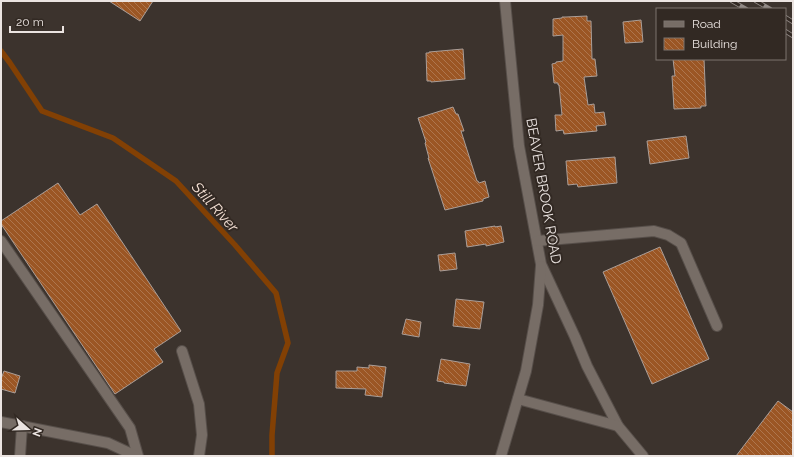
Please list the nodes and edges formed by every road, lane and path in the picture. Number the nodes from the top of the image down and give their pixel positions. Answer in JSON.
{"nodes":[{"id":1,"x":505,"y":1,"type":"edge"},
{"id":2,"x":537,"y":241,"type":"junction"},
{"id":3,"x":1,"y":242,"type":"edge"},
{"id":4,"x":541,"y":264,"type":"junction"},
{"id":5,"x":717,"y":326,"type":"dead end"},
{"id":6,"x":182,"y":351,"type":"dead end"},
{"id":7,"x":518,"y":399,"type":"junction"},
{"id":8,"x":1,"y":422,"type":"edge"},
{"id":9,"x":22,"y":426,"type":"junction"},
{"id":10,"x":618,"y":426,"type":"junction"},
{"id":11,"x":20,"y":456,"type":"edge"},
{"id":12,"x":137,"y":456,"type":"edge"},
{"id":13,"x":199,"y":456,"type":"edge"},
{"id":14,"x":501,"y":456,"type":"edge"},
{"id":15,"x":643,"y":456,"type":"edge"}],
"edges":[{"from":1,"to":2,"type":"street","name":"BEAVER BROOK ROAD"},
{"from":2,"to":4,"type":"street","name":"BEAVER BROOK ROAD"},
{"from":2,"to":5,"type":"street"},
{"from":3,"to":12,"type":"street"},
{"from":4,"to":7,"type":"street"},
{"from":4,"to":10,"type":"street","name":"BEAVER BROOK ROAD"},
{"from":6,"to":13,"type":"street"},
{"from":7,"to":10,"type":"street"},
{"from":7,"to":14,"type":"street"},
{"from":8,"to":9,"type":"street"},
{"from":9,"to":11,"type":"street"},
{"from":9,"to":12,"type":"street"},
{"from":10,"to":15,"type":"street","name":"BEAVER BROOK ROAD"}]}
